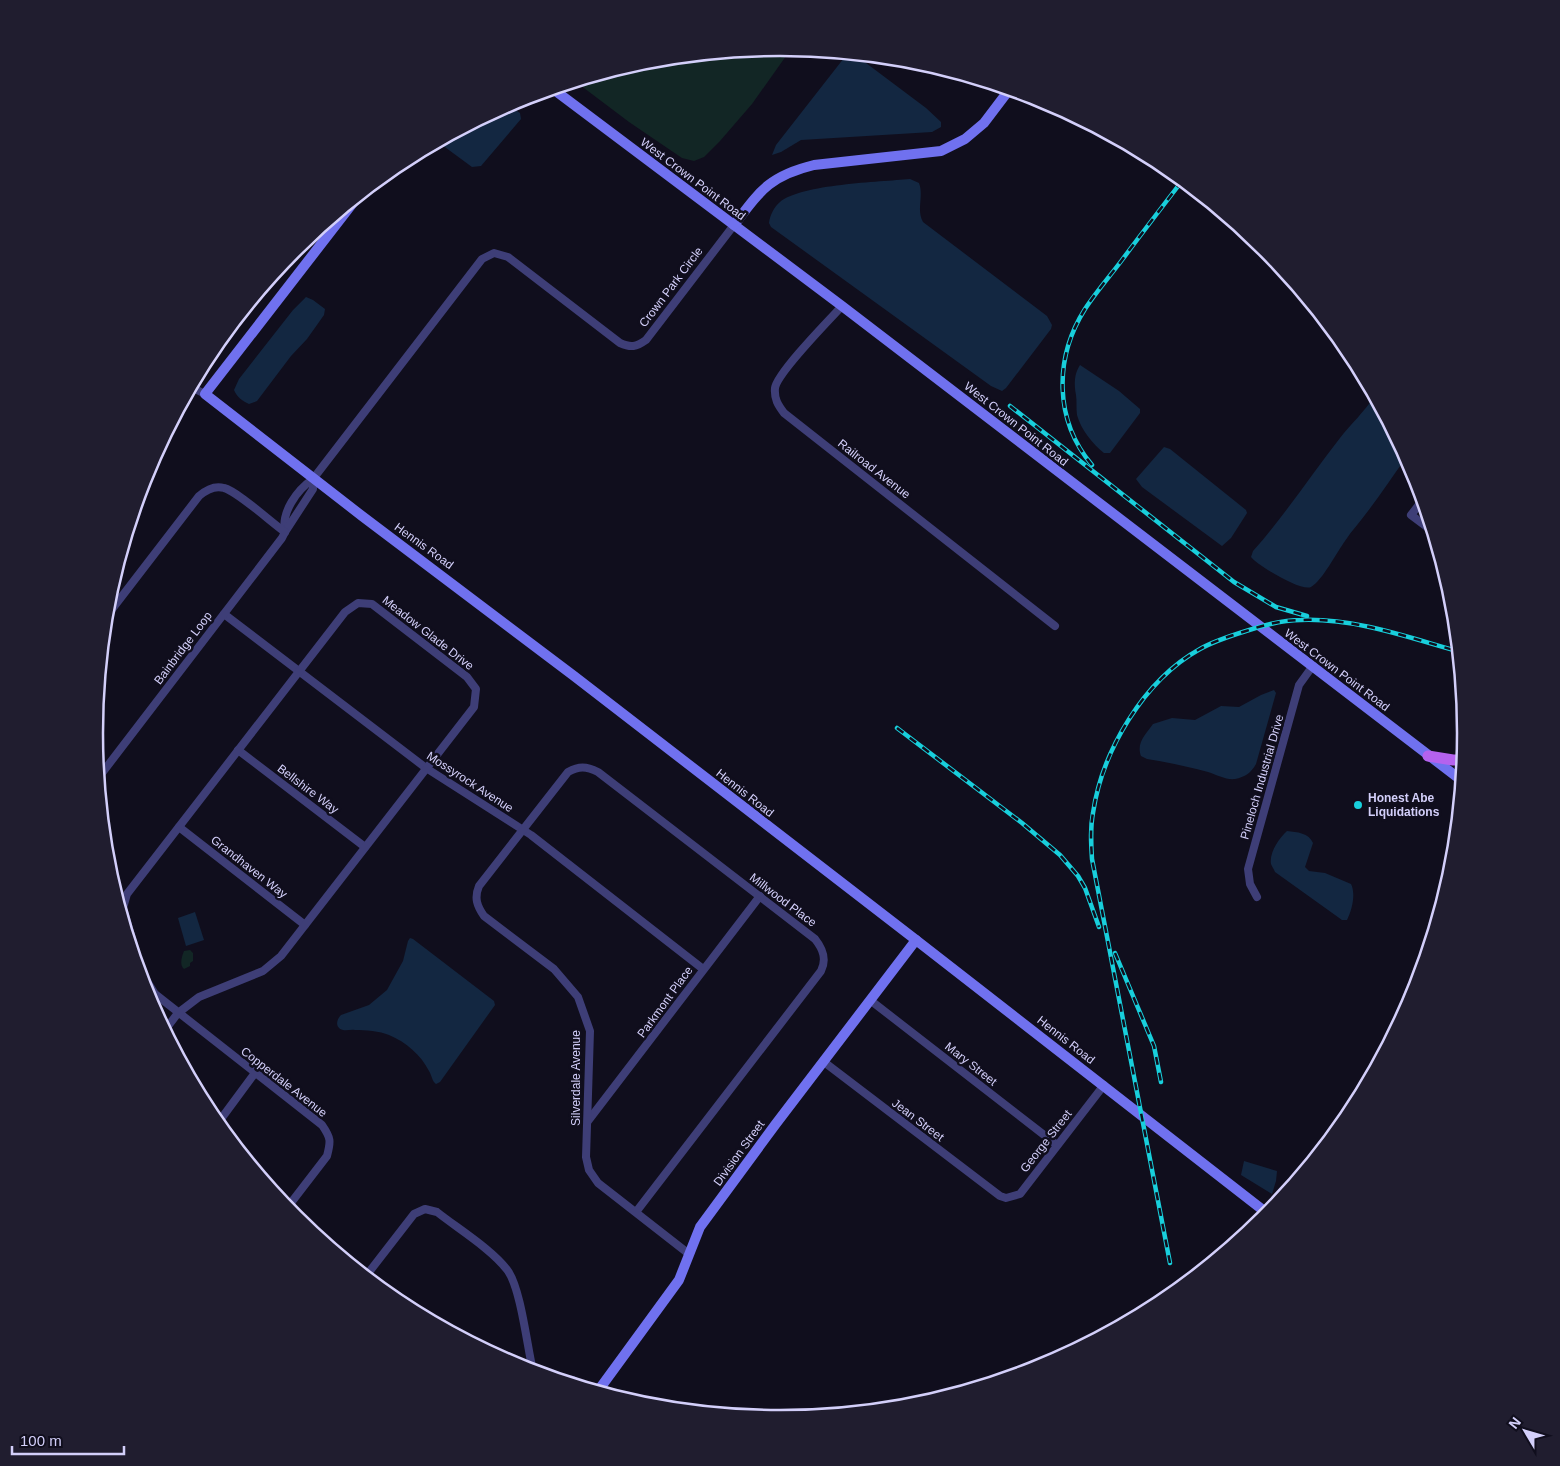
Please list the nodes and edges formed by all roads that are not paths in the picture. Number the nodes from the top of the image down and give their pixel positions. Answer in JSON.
{"nodes":[{"id":1,"x":559,"y":93,"type":"edge"},
{"id":2,"x":1005,"y":95,"type":"edge"},
{"id":3,"x":341,"y":218,"type":"edge"},
{"id":4,"x":734,"y":225,"type":"junction"},
{"id":5,"x":842,"y":306,"type":"junction"},
{"id":6,"x":197,"y":390,"type":"edge"},
{"id":7,"x":205,"y":394,"type":"junction"},
{"id":8,"x":314,"y":479,"type":"junction"},
{"id":9,"x":1418,"y":506,"type":"edge"},
{"id":10,"x":1424,"y":525,"type":"edge"},
{"id":11,"x":285,"y":532,"type":"junction"},
{"id":12,"x":115,"y":605,"type":"edge"},
{"id":13,"x":224,"y":614,"type":"junction"},
{"id":14,"x":1055,"y":626,"type":"dead end"},
{"id":15,"x":1312,"y":667,"type":"junction"},
{"id":16,"x":299,"y":671,"type":"junction"},
{"id":17,"x":238,"y":750,"type":"junction"},
{"id":18,"x":1428,"y":756,"type":"junction"},
{"id":19,"x":1456,"y":760,"type":"edge"},
{"id":20,"x":426,"y":768,"type":"junction"},
{"id":21,"x":105,"y":771,"type":"edge"},
{"id":22,"x":1455,"y":776,"type":"edge"},
{"id":23,"x":179,"y":827,"type":"junction"},
{"id":24,"x":522,"y":829,"type":"junction"},
{"id":25,"x":365,"y":847,"type":"junction"},
{"id":26,"x":760,"y":896,"type":"junction"},
{"id":27,"x":1257,"y":897,"type":"dead end"},
{"id":28,"x":125,"y":902,"type":"edge"},
{"id":29,"x":305,"y":925,"type":"junction"},
{"id":30,"x":916,"y":940,"type":"junction"},
{"id":31,"x":704,"y":969,"type":"junction"},
{"id":32,"x":156,"y":995,"type":"edge"},
{"id":33,"x":870,"y":1000,"type":"junction"},
{"id":34,"x":178,"y":1013,"type":"junction"},
{"id":35,"x":169,"y":1024,"type":"edge"},
{"id":36,"x":824,"y":1062,"type":"junction"},
{"id":37,"x":255,"y":1073,"type":"junction"},
{"id":38,"x":1104,"y":1085,"type":"junction"},
{"id":39,"x":223,"y":1117,"type":"edge"},
{"id":40,"x":587,"y":1121,"type":"junction"},
{"id":41,"x":1057,"y":1145,"type":"junction"},
{"id":42,"x":1000,"y":1196,"type":"joint"},
{"id":43,"x":292,"y":1202,"type":"edge"},
{"id":44,"x":1262,"y":1209,"type":"edge"},
{"id":45,"x":636,"y":1212,"type":"junction"},
{"id":46,"x":689,"y":1254,"type":"junction"},
{"id":47,"x":370,"y":1271,"type":"edge"},
{"id":48,"x":530,"y":1362,"type":"edge"},
{"id":49,"x":602,"y":1386,"type":"edge"}],
"edges":[{"from":1,"to":4,"type":"street","name":"West Crown Point Road"},
{"from":2,"to":4,"type":"street","name":"Crown Park Circle"},
{"from":3,"to":7,"type":"street"},
{"from":4,"to":5,"type":"street","name":"West Crown Point Road"},
{"from":4,"to":8,"type":"street","name":"Crown Park Circle"},
{"from":5,"to":14,"type":"street","name":"Railroad Avenue"},
{"from":5,"to":15,"type":"street","name":"West Crown Point Road"},
{"from":6,"to":7,"type":"street"},
{"from":7,"to":8,"type":"street","name":"Hennis Road"},
{"from":8,"to":11,"type":"street","name":"Bainbridge Loop"},
{"from":8,"to":30,"type":"street","name":"Hennis Road"},
{"from":9,"to":10,"type":"street"},
{"from":11,"to":12,"type":"street"},
{"from":11,"to":13,"type":"street","name":"Bainbridge Loop"},
{"from":13,"to":16,"type":"street","name":"Mossyrock Avenue"},
{"from":13,"to":21,"type":"street","name":"Bainbridge Loop"},
{"from":15,"to":18,"type":"street","name":"West Crown Point Road"},
{"from":15,"to":27,"type":"street","name":"Pineloch Industrial Drive"},
{"from":16,"to":17,"type":"street","name":"Meadow Glade Drive"},
{"from":16,"to":20,"type":"street","name":"Mossyrock Avenue"},
{"from":16,"to":20,"type":"street","name":"Meadow Glade Drive"},
{"from":17,"to":23,"type":"street","name":"Meadow Glade Drive"},
{"from":17,"to":25,"type":"street","name":"Bellshire Way"},
{"from":18,"to":19,"type":"main road"},
{"from":18,"to":22,"type":"street","name":"West Crown Point Road"},
{"from":20,"to":24,"type":"street","name":"Mossyrock Avenue"},
{"from":20,"to":25,"type":"street","name":"Meadow Glade Drive"},
{"from":23,"to":28,"type":"street","name":"Meadow Glade Drive"},
{"from":23,"to":29,"type":"street","name":"Grandhaven Way"},
{"from":24,"to":26,"type":"street","name":"Millwood Place"},
{"from":24,"to":31,"type":"street","name":"Mossyrock Avenue"},
{"from":24,"to":40,"type":"street","name":"Silverdale Avenue"},
{"from":25,"to":29,"type":"street","name":"Meadow Glade Drive"},
{"from":26,"to":31,"type":"street","name":"Parkmont Place"},
{"from":26,"to":45,"type":"street","name":"Millwood Place"},
{"from":29,"to":34,"type":"street","name":"Meadow Glade Drive"},
{"from":30,"to":33,"type":"street","name":"Division Street"},
{"from":30,"to":38,"type":"street","name":"Hennis Road"},
{"from":31,"to":40,"type":"street","name":"Parkmont Place"},
{"from":32,"to":34,"type":"street","name":"Meadow Glade Drive"},
{"from":33,"to":36,"type":"street","name":"Division Street"},
{"from":33,"to":41,"type":"street","name":"Mary Street"},
{"from":34,"to":35,"type":"street"},
{"from":34,"to":37,"type":"street","name":"Copperdale Avenue"},
{"from":36,"to":42,"type":"street","name":"Jean Street"},
{"from":36,"to":46,"type":"street","name":"Division Street"},
{"from":37,"to":39,"type":"street"},
{"from":37,"to":43,"type":"street","name":"Copperdale Avenue"},
{"from":38,"to":41,"type":"street","name":"George Street"},
{"from":38,"to":44,"type":"street","name":"Hennis Road"},
{"from":40,"to":45,"type":"street","name":"Silverdale Avenue"},
{"from":41,"to":42,"type":"street","name":"George Street"},
{"from":45,"to":46,"type":"street","name":"Silverdale Avenue"},
{"from":46,"to":49,"type":"street","name":"Division Street"},
{"from":47,"to":48,"type":"street"}]}
